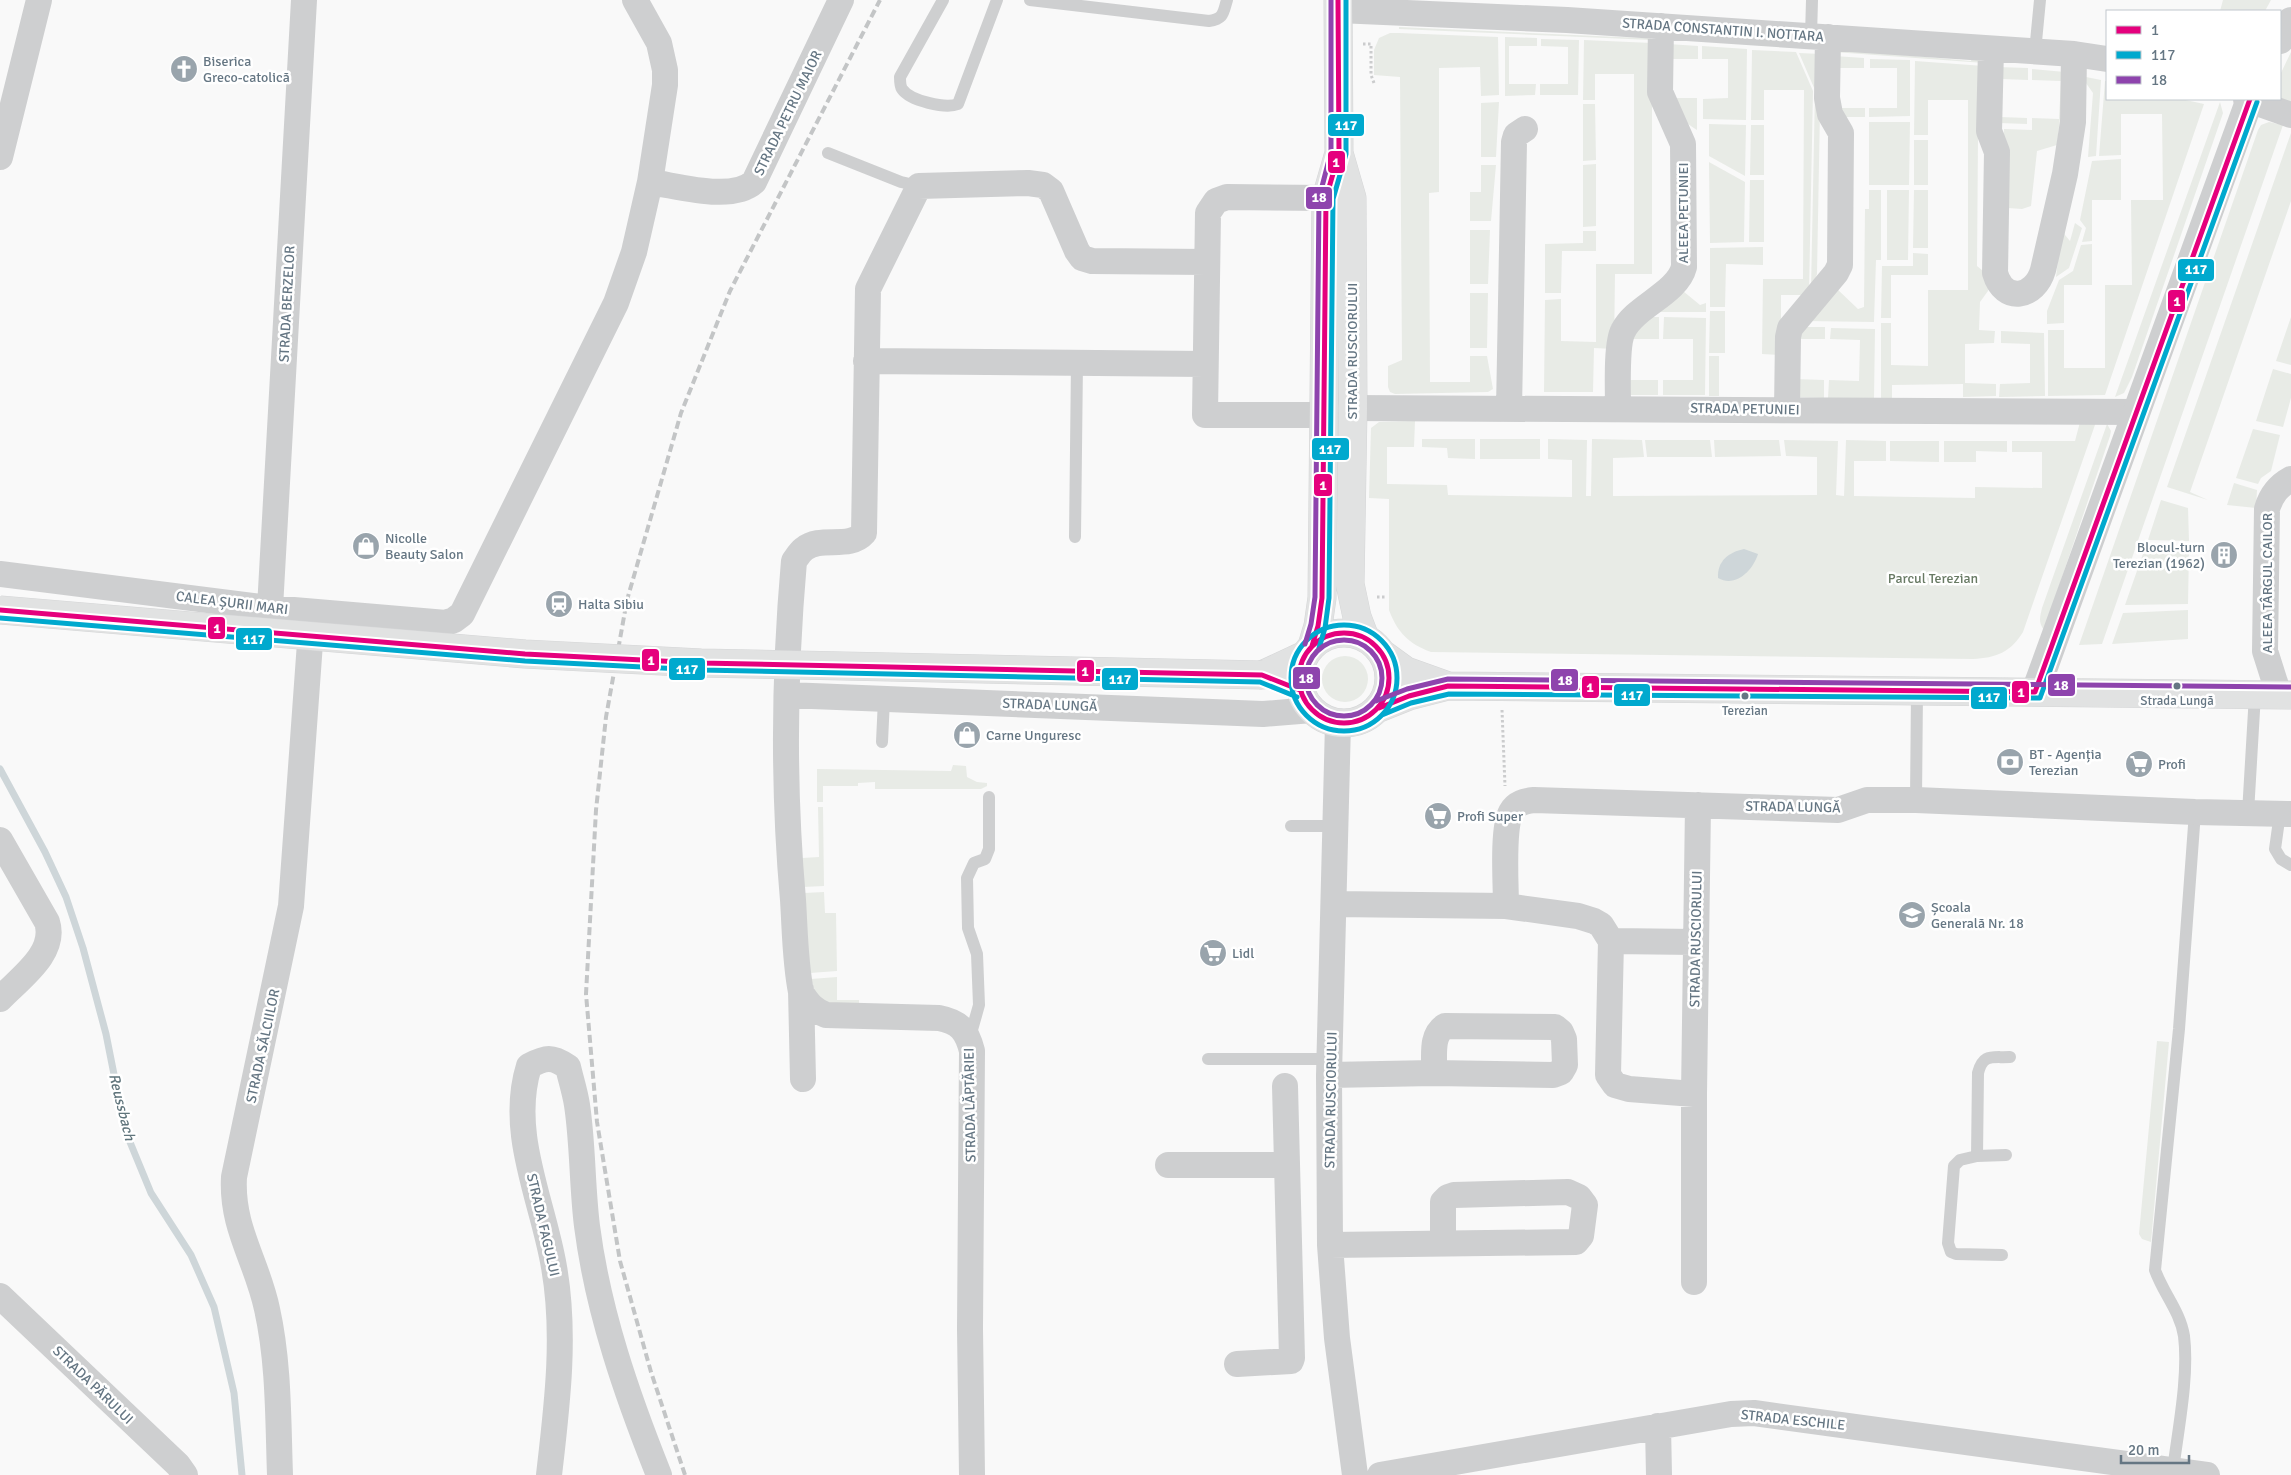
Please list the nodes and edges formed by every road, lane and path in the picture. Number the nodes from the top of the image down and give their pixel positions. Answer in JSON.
{"nodes":[{"id":1,"x":39,"y":0,"type":"edge"},
{"id":2,"x":304,"y":0,"type":"edge"},
{"id":3,"x":636,"y":0,"type":"edge"},
{"id":4,"x":842,"y":0,"type":"edge"},
{"id":5,"x":943,"y":0,"type":"edge"},
{"id":6,"x":996,"y":0,"type":"edge"},
{"id":7,"x":1030,"y":0,"type":"edge"},
{"id":8,"x":1227,"y":0,"type":"edge"},
{"id":9,"x":1812,"y":0,"type":"edge"},
{"id":10,"x":2040,"y":0,"type":"edge"},
{"id":11,"x":1338,"y":5,"type":"edge"},
{"id":12,"x":1566,"y":10,"type":"edge"},
{"id":13,"x":2291,"y":21,"type":"edge"},
{"id":14,"x":1661,"y":26,"type":"junction"},
{"id":15,"x":1819,"y":36,"type":"junction"},
{"id":16,"x":2281,"y":38,"type":"edge"},
{"id":17,"x":1991,"y":49,"type":"junction"},
{"id":18,"x":2035,"y":52,"type":"junction"},
{"id":19,"x":2074,"y":54,"type":"junction"},
{"id":20,"x":1371,"y":56,"type":"dead end"},
{"id":21,"x":2106,"y":59,"type":"edge"},
{"id":22,"x":1374,"y":83,"type":"dead end"},
{"id":23,"x":2249,"y":100,"type":"edge"},
{"id":24,"x":2252,"y":100,"type":"edge"},
{"id":25,"x":2291,"y":115,"type":"edge"},
{"id":26,"x":1525,"y":129,"type":"dead end"},
{"id":27,"x":828,"y":153,"type":"dead end"},
{"id":28,"x":1340,"y":154,"type":"junction"},
{"id":29,"x":0,"y":157,"type":"edge"},
{"id":30,"x":650,"y":182,"type":"junction"},
{"id":31,"x":919,"y":186,"type":"junction"},
{"id":32,"x":1326,"y":198,"type":"junction"},
{"id":33,"x":1207,"y":262,"type":"junction"},
{"id":34,"x":866,"y":361,"type":"junction"},
{"id":35,"x":1078,"y":362,"type":"junction"},
{"id":36,"x":1205,"y":364,"type":"junction"},
{"id":37,"x":1353,"y":408,"type":"junction"},
{"id":38,"x":1618,"y":408,"type":"junction"},
{"id":39,"x":1509,"y":409,"type":"junction"},
{"id":40,"x":1787,"y":410,"type":"junction"},
{"id":41,"x":2137,"y":412,"type":"junction"},
{"id":42,"x":1325,"y":415,"type":"junction"},
{"id":43,"x":2291,"y":479,"type":"edge"},
{"id":44,"x":1075,"y":537,"type":"dead end"},
{"id":45,"x":0,"y":574,"type":"edge"},
{"id":46,"x":270,"y":608,"type":"junction"},
{"id":47,"x":0,"y":610,"type":"edge"},
{"id":48,"x":312,"y":612,"type":"junction"},
{"id":49,"x":1374,"y":647,"type":"junction"},
{"id":50,"x":1309,"y":651,"type":"junction"},
{"id":51,"x":1262,"y":676,"type":"junction"},
{"id":52,"x":1448,"y":686,"type":"junction"},
{"id":53,"x":1501,"y":686,"type":"junction"},
{"id":54,"x":1917,"y":691,"type":"junction"},
{"id":55,"x":2035,"y":692,"type":"junction"},
{"id":56,"x":787,"y":695,"type":"junction"},
{"id":57,"x":2275,"y":695,"type":"edge"},
{"id":58,"x":884,"y":699,"type":"junction"},
{"id":59,"x":1306,"y":700,"type":"junction"},
{"id":60,"x":1379,"y":708,"type":"junction"},
{"id":61,"x":1338,"y":723,"type":"junction"},
{"id":62,"x":882,"y":742,"type":"dead end"},
{"id":63,"x":1505,"y":791,"type":"dead end"},
{"id":64,"x":989,"y":797,"type":"dead end"},
{"id":65,"x":1916,"y":800,"type":"junction"},
{"id":66,"x":1698,"y":805,"type":"junction"},
{"id":67,"x":2194,"y":812,"type":"junction"},
{"id":68,"x":2248,"y":813,"type":"junction"},
{"id":69,"x":2286,"y":814,"type":"edge"},
{"id":70,"x":1291,"y":826,"type":"dead end"},
{"id":71,"x":1335,"y":826,"type":"junction"},
{"id":72,"x":0,"y":840,"type":"edge"},
{"id":73,"x":2291,"y":865,"type":"edge"},
{"id":74,"x":1334,"y":904,"type":"junction"},
{"id":75,"x":1506,"y":906,"type":"junction"},
{"id":76,"x":1611,"y":941,"type":"junction"},
{"id":77,"x":1696,"y":942,"type":"junction"},
{"id":78,"x":801,"y":990,"type":"junction"},
{"id":79,"x":0,"y":999,"type":"edge"},
{"id":80,"x":969,"y":1040,"type":"junction"},
{"id":81,"x":2010,"y":1057,"type":"dead end"},
{"id":82,"x":1208,"y":1059,"type":"dead end"},
{"id":83,"x":1330,"y":1067,"type":"junction"},
{"id":84,"x":1434,"y":1073,"type":"junction"},
{"id":85,"x":803,"y":1079,"type":"dead end"},
{"id":86,"x":1285,"y":1086,"type":"dead end"},
{"id":87,"x":1694,"y":1094,"type":"junction"},
{"id":88,"x":1977,"y":1156,"type":"junction"},
{"id":89,"x":2006,"y":1156,"type":"dead end"},
{"id":90,"x":1168,"y":1165,"type":"dead end"},
{"id":91,"x":1287,"y":1165,"type":"junction"},
{"id":92,"x":1330,"y":1203,"type":"junction"},
{"id":93,"x":1288,"y":1205,"type":"junction"},
{"id":94,"x":1444,"y":1243,"type":"junction"},
{"id":95,"x":1330,"y":1245,"type":"junction"},
{"id":96,"x":2002,"y":1255,"type":"dead end"},
{"id":97,"x":1694,"y":1282,"type":"dead end"},
{"id":98,"x":0,"y":1296,"type":"edge"},
{"id":99,"x":1236,"y":1364,"type":"dead end"},
{"id":100,"x":1658,"y":1426,"type":"junction"},
{"id":101,"x":2173,"y":1470,"type":"junction"},
{"id":102,"x":185,"y":1475,"type":"edge"},
{"id":103,"x":280,"y":1475,"type":"edge"},
{"id":104,"x":549,"y":1475,"type":"edge"},
{"id":105,"x":659,"y":1475,"type":"edge"},
{"id":106,"x":972,"y":1475,"type":"edge"},
{"id":107,"x":1355,"y":1475,"type":"edge"},
{"id":108,"x":1380,"y":1475,"type":"edge"},
{"id":109,"x":1658,"y":1475,"type":"edge"},
{"id":110,"x":2207,"y":1475,"type":"edge"}],
"edges":[{"from":1,"to":29,"type":"street"},
{"from":2,"to":46,"type":"street","name":"STRADA BERZELOR"},
{"from":3,"to":30,"type":"street"},
{"from":4,"to":30,"type":"street","name":"STRADA PETRU MAIOR"},
{"from":5,"to":6,"type":"lane"},
{"from":7,"to":8,"type":"lane"},
{"from":9,"to":15,"type":"lane"},
{"from":10,"to":18,"type":"lane"},
{"from":11,"to":12,"type":"street","name":"STRADA CONSTANTIN I. NOTTARA"},
{"from":11,"to":28,"type":"main road","name":"STRADA RUSCIORULUI"},
{"from":12,"to":14,"type":"street","name":"STRADA CONSTANTIN I. NOTTARA"},
{"from":13,"to":16,"type":"street"},
{"from":14,"to":15,"type":"street","name":"STRADA CONSTANTIN I. NOTTARA"},
{"from":14,"to":38,"type":"street","name":"ALEEA PETUNIEI"},
{"from":15,"to":17,"type":"street","name":"STRADA CONSTANTIN I. NOTTARA"},
{"from":15,"to":40,"type":"street"},
{"from":17,"to":18,"type":"street","name":"STRADA CONSTANTIN I. NOTTARA"},
{"from":17,"to":19,"type":"street"},
{"from":18,"to":19,"type":"street","name":"STRADA CONSTANTIN I. NOTTARA"},
{"from":19,"to":21,"type":"street","name":"STRADA CONSTANTIN I. NOTTARA"},
{"from":20,"to":22,"type":"path"},
{"from":23,"to":41,"type":"street"},
{"from":24,"to":25,"type":"street"},
{"from":26,"to":39,"type":"street"},
{"from":27,"to":31,"type":"lane"},
{"from":28,"to":32,"type":"main road","name":"STRADA RUSCIORULUI"},
{"from":28,"to":37,"type":"main road","name":"STRADA RUSCIORULUI"},
{"from":30,"to":48,"type":"street","name":"CALEA ȘURII MARI"},
{"from":31,"to":33,"type":"street"},
{"from":31,"to":34,"type":"street"},
{"from":32,"to":33,"type":"street"},
{"from":32,"to":42,"type":"main road","name":"STRADA RUSCIORULUI"},
{"from":33,"to":36,"type":"street"},
{"from":34,"to":35,"type":"street"},
{"from":34,"to":56,"type":"street"},
{"from":35,"to":36,"type":"street"},
{"from":35,"to":44,"type":"lane"},
{"from":36,"to":42,"type":"street"},
{"from":37,"to":39,"type":"street","name":"STRADA PETUNIEI"},
{"from":37,"to":49,"type":"main road","name":"STRADA RUSCIORULUI"},
{"from":38,"to":39,"type":"street","name":"STRADA PETUNIEI"},
{"from":38,"to":40,"type":"street","name":"STRADA PETUNIEI"},
{"from":40,"to":41,"type":"street","name":"STRADA PETUNIEI"},
{"from":41,"to":55,"type":"street"},
{"from":42,"to":50,"type":"main road","name":"STRADA RUSCIORULUI"},
{"from":43,"to":57,"type":"street","name":"ALEEA TÂRGUL CAILOR"},
{"from":45,"to":46,"type":"street","name":"CALEA ȘURII MARI"},
{"from":46,"to":48,"type":"street","name":"CALEA ȘURII MARI"},
{"from":47,"to":51,"type":"main road","bridge":true},
{"from":48,"to":103,"type":"street","name":"STRADA SĂLCIILOR"},
{"from":49,"to":50,"type":"main road"},
{"from":49,"to":52,"type":"main road"},
{"from":49,"to":60,"type":"main road"},
{"from":50,"to":51,"type":"main road"},
{"from":50,"to":59,"type":"main road"},
{"from":51,"to":59,"type":"main road"},
{"from":52,"to":53,"type":"main road"},
{"from":52,"to":60,"type":"main road"},
{"from":53,"to":54,"type":"main road"},
{"from":53,"to":63,"type":"path"},
{"from":54,"to":55,"type":"main road"},
{"from":54,"to":65,"type":"lane"},
{"from":55,"to":57,"type":"main road"},
{"from":56,"to":58,"type":"street","name":"STRADA LUNGĂ"},
{"from":56,"to":78,"type":"street"},
{"from":57,"to":68,"type":"lane"},
{"from":58,"to":59,"type":"street","name":"STRADA LUNGĂ"},
{"from":58,"to":62,"type":"lane"},
{"from":59,"to":61,"type":"main road"},
{"from":60,"to":61,"type":"main road"},
{"from":61,"to":71,"type":"street","name":"STRADA RUSCIORULUI"},
{"from":64,"to":80,"type":"lane"},
{"from":65,"to":66,"type":"street","name":"STRADA LUNGĂ"},
{"from":65,"to":67,"type":"street","name":"STRADA LUNGĂ"},
{"from":66,"to":75,"type":"street","name":"STRADA LUNGĂ"},
{"from":66,"to":77,"type":"street","name":"STRADA RUSCIORULUI"},
{"from":67,"to":68,"type":"street","name":"STRADA LUNGĂ"},
{"from":67,"to":101,"type":"lane"},
{"from":68,"to":69,"type":"street","name":"STRADA LUNGĂ"},
{"from":69,"to":73,"type":"lane"},
{"from":70,"to":71,"type":"lane"},
{"from":71,"to":74,"type":"street","name":"STRADA RUSCIORULUI"},
{"from":72,"to":79,"type":"street"},
{"from":74,"to":75,"type":"street"},
{"from":74,"to":83,"type":"street","name":"STRADA RUSCIORULUI"},
{"from":75,"to":76,"type":"street"},
{"from":76,"to":77,"type":"street"},
{"from":76,"to":87,"type":"street"},
{"from":77,"to":87,"type":"street","name":"STRADA RUSCIORULUI"},
{"from":78,"to":80,"type":"street","name":"STRADA LĂPTĂRIEI"},
{"from":78,"to":85,"type":"street"},
{"from":80,"to":106,"type":"street","name":"STRADA LĂPTĂRIEI"},
{"from":81,"to":88,"type":"lane"},
{"from":82,"to":83,"type":"lane"},
{"from":83,"to":84,"type":"street"},
{"from":83,"to":92,"type":"street","name":"STRADA RUSCIORULUI"},
{"from":84,"to":84,"type":"street"},
{"from":86,"to":91,"type":"street"},
{"from":87,"to":97,"type":"street","name":"STRADA RUSCIORULUI"},
{"from":88,"to":89,"type":"lane"},
{"from":88,"to":96,"type":"lane"},
{"from":90,"to":91,"type":"street"},
{"from":91,"to":93,"type":"street"},
{"from":92,"to":93,"type":"street"},
{"from":92,"to":95,"type":"street","name":"STRADA RUSCIORULUI"},
{"from":93,"to":99,"type":"street"},
{"from":94,"to":94,"type":"street"},
{"from":94,"to":95,"type":"street"},
{"from":95,"to":107,"type":"street","name":"STRADA RUSCIORULUI"},
{"from":98,"to":102,"type":"street","name":"STRADA PĂRULUI"},
{"from":100,"to":101,"type":"street","name":"STRADA ESCHILE"},
{"from":100,"to":108,"type":"street","name":"STRADA ESCHILE"},
{"from":100,"to":109,"type":"street"},
{"from":101,"to":110,"type":"street","name":"STRADA ESCHILE"},
{"from":104,"to":105,"type":"street","name":"STRADA FAGULUI"}]}
